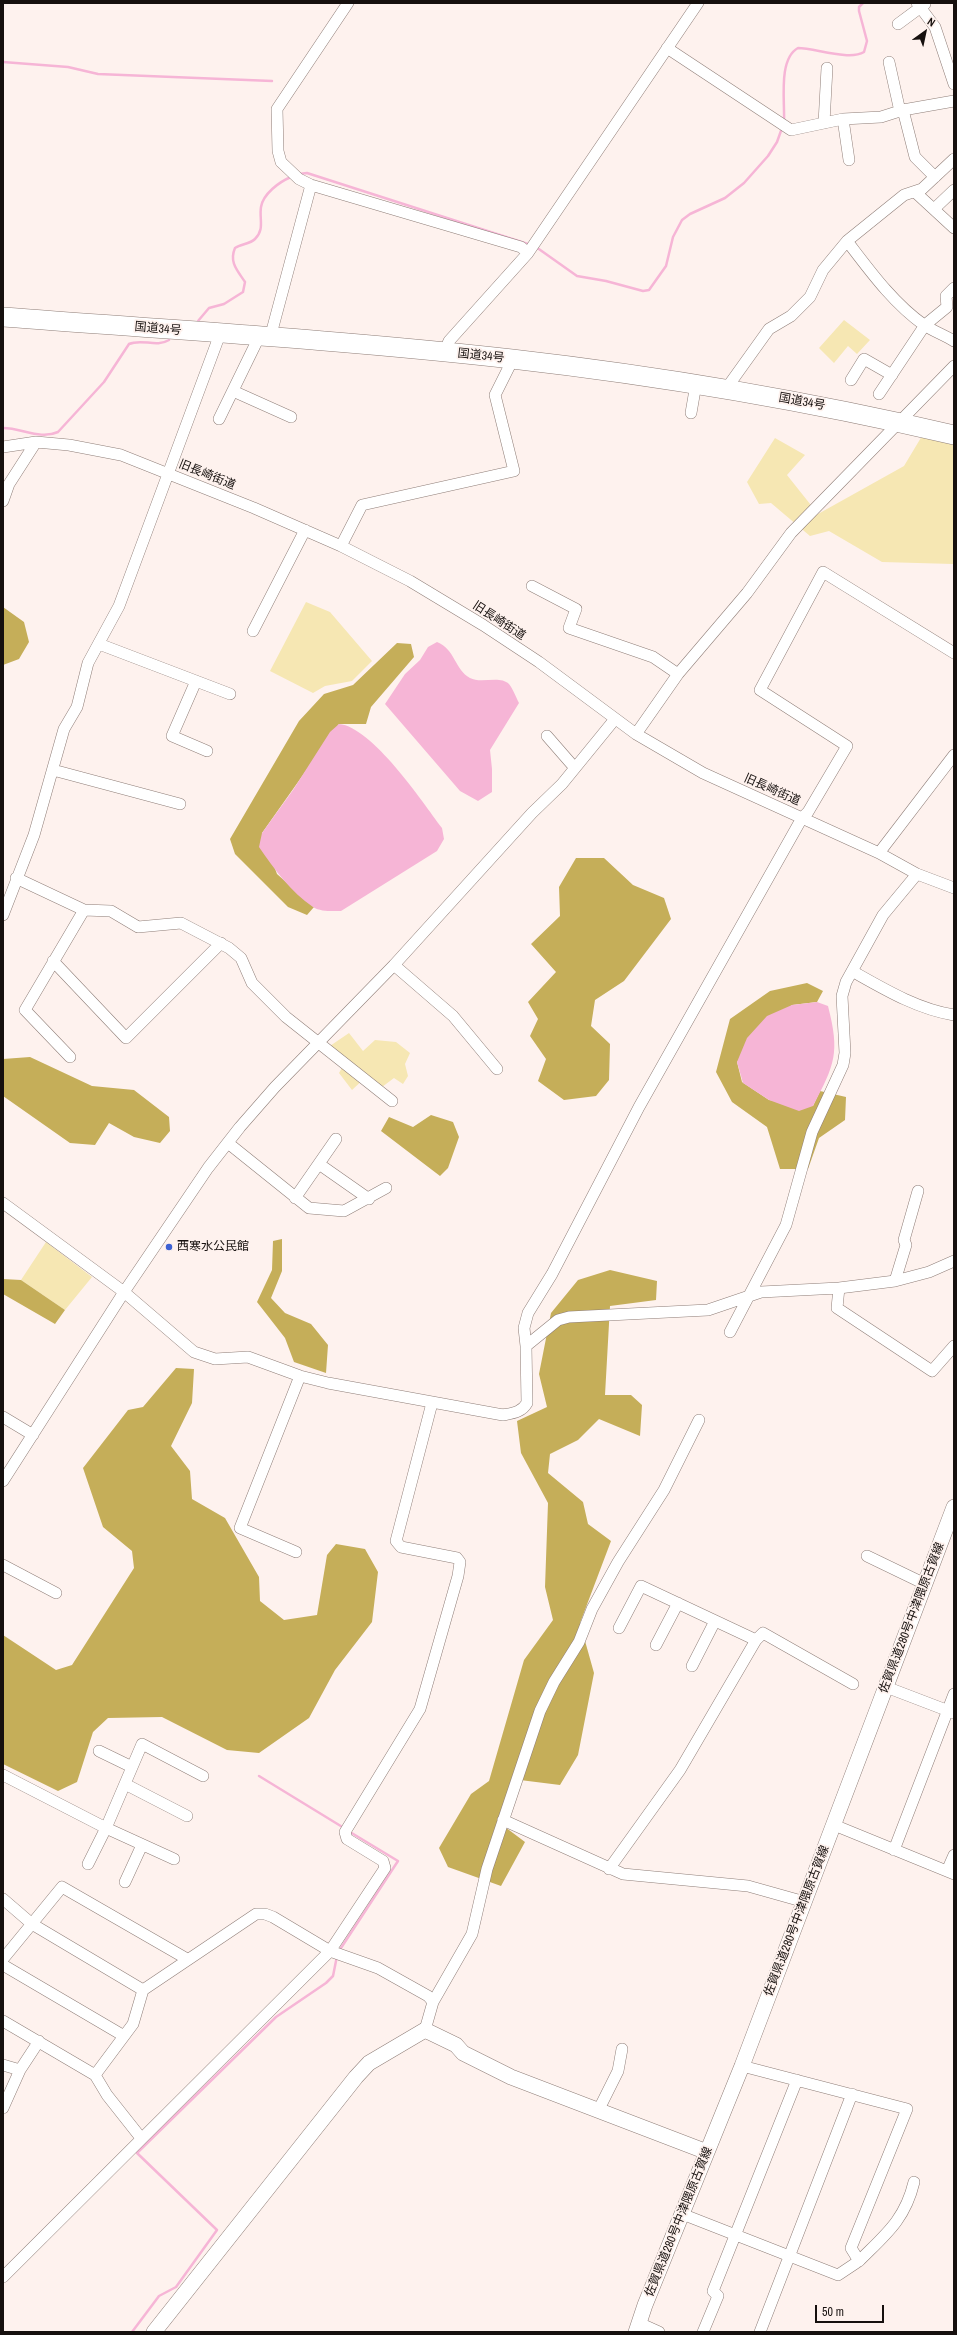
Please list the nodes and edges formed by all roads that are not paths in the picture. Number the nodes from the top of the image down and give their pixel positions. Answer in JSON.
{"nodes":[{"id":1,"x":348,"y":3,"type":"edge"},
{"id":2,"x":698,"y":3,"type":"edge"},
{"id":3,"x":921,"y":4,"type":"edge"},
{"id":4,"x":898,"y":24,"type":"dead end"},
{"id":5,"x":667,"y":48,"type":"junction"},
{"id":6,"x":889,"y":62,"type":"dead end"},
{"id":7,"x":827,"y":68,"type":"dead end"},
{"id":8,"x":954,"y":84,"type":"edge"},
{"id":9,"x":954,"y":101,"type":"edge"},
{"id":10,"x":903,"y":110,"type":"junction"},
{"id":11,"x":842,"y":119,"type":"junction"},
{"id":12,"x":824,"y":123,"type":"junction"},
{"id":13,"x":954,"y":159,"type":"edge"},
{"id":14,"x":849,"y":160,"type":"dead end"},
{"id":15,"x":935,"y":177,"type":"junction"},
{"id":16,"x":311,"y":185,"type":"junction"},
{"id":17,"x":954,"y":190,"type":"edge"},
{"id":18,"x":915,"y":192,"type":"junction"},
{"id":19,"x":934,"y":209,"type":"junction"},
{"id":20,"x":954,"y":228,"type":"edge"},
{"id":21,"x":847,"y":241,"type":"junction"},
{"id":22,"x":528,"y":253,"type":"junction"},
{"id":23,"x":954,"y":288,"type":"edge"},
{"id":24,"x":3,"y":317,"type":"edge"},
{"id":25,"x":925,"y":325,"type":"junction"},
{"id":26,"x":220,"y":334,"type":"junction"},
{"id":27,"x":264,"y":337,"type":"junction"},
{"id":28,"x":954,"y":341,"type":"edge"},
{"id":29,"x":444,"y":352,"type":"junction"},
{"id":30,"x":513,"y":359,"type":"junction"},
{"id":31,"x":954,"y":366,"type":"edge"},
{"id":32,"x":892,"y":375,"type":"junction"},
{"id":33,"x":851,"y":380,"type":"dead end"},
{"id":34,"x":696,"y":384,"type":"junction"},
{"id":35,"x":726,"y":389,"type":"junction"},
{"id":36,"x":233,"y":391,"type":"junction"},
{"id":37,"x":879,"y":394,"type":"dead end"},
{"id":38,"x":691,"y":413,"type":"dead end"},
{"id":39,"x":291,"y":417,"type":"dead end"},
{"id":40,"x":219,"y":419,"type":"dead end"},
{"id":41,"x":898,"y":422,"type":"junction"},
{"id":42,"x":954,"y":435,"type":"edge"},
{"id":43,"x":36,"y":442,"type":"junction"},
{"id":44,"x":3,"y":447,"type":"edge"},
{"id":45,"x":167,"y":473,"type":"junction"},
{"id":46,"x":3,"y":501,"type":"edge"},
{"id":47,"x":305,"y":530,"type":"junction"},
{"id":48,"x":342,"y":546,"type":"junction"},
{"id":49,"x":532,"y":586,"type":"dead end"},
{"id":50,"x":253,"y":632,"type":"dead end"},
{"id":51,"x":99,"y":644,"type":"junction"},
{"id":52,"x":954,"y":653,"type":"edge"},
{"id":53,"x":678,"y":674,"type":"junction"},
{"id":54,"x":196,"y":681,"type":"junction"},
{"id":55,"x":230,"y":694,"type":"dead end"},
{"id":56,"x":615,"y":719,"type":"junction"},
{"id":57,"x":636,"y":734,"type":"junction"},
{"id":58,"x":547,"y":736,"type":"dead end"},
{"id":59,"x":207,"y":751,"type":"dead end"},
{"id":60,"x":954,"y":755,"type":"edge"},
{"id":61,"x":574,"y":767,"type":"junction"},
{"id":62,"x":53,"y":770,"type":"junction"},
{"id":63,"x":180,"y":804,"type":"dead end"},
{"id":64,"x":802,"y":818,"type":"junction"},
{"id":65,"x":879,"y":853,"type":"junction"},
{"id":66,"x":917,"y":874,"type":"junction"},
{"id":67,"x":16,"y":878,"type":"junction"},
{"id":68,"x":954,"y":888,"type":"edge"},
{"id":69,"x":4,"y":909,"type":"edge"},
{"id":70,"x":84,"y":910,"type":"junction"},
{"id":71,"x":221,"y":943,"type":"junction"},
{"id":72,"x":53,"y":962,"type":"junction"},
{"id":73,"x":394,"y":965,"type":"junction"},
{"id":74,"x":852,"y":971,"type":"junction"},
{"id":75,"x":954,"y":1015,"type":"edge"},
{"id":76,"x":317,"y":1042,"type":"junction"},
{"id":77,"x":70,"y":1057,"type":"dead end"},
{"id":78,"x":497,"y":1069,"type":"dead end"},
{"id":79,"x":392,"y":1101,"type":"dead end"},
{"id":80,"x":336,"y":1139,"type":"dead end"},
{"id":81,"x":228,"y":1143,"type":"junction"},
{"id":82,"x":319,"y":1164,"type":"junction"},
{"id":83,"x":386,"y":1188,"type":"dead end"},
{"id":84,"x":918,"y":1191,"type":"dead end"},
{"id":85,"x":295,"y":1198,"type":"junction"},
{"id":86,"x":369,"y":1199,"type":"junction"},
{"id":87,"x":3,"y":1203,"type":"edge"},
{"id":88,"x":954,"y":1261,"type":"edge"},
{"id":89,"x":895,"y":1281,"type":"junction"},
{"id":90,"x":839,"y":1288,"type":"junction"},
{"id":91,"x":124,"y":1292,"type":"junction"},
{"id":92,"x":748,"y":1298,"type":"junction"},
{"id":93,"x":730,"y":1332,"type":"dead end"},
{"id":94,"x":526,"y":1346,"type":"junction"},
{"id":95,"x":954,"y":1346,"type":"edge"},
{"id":96,"x":300,"y":1376,"type":"junction"},
{"id":97,"x":432,"y":1403,"type":"junction"},
{"id":98,"x":3,"y":1417,"type":"edge"},
{"id":99,"x":699,"y":1420,"type":"dead end"},
{"id":100,"x":33,"y":1435,"type":"junction"},
{"id":101,"x":4,"y":1476,"type":"edge"},
{"id":102,"x":954,"y":1508,"type":"edge"},
{"id":103,"x":296,"y":1552,"type":"dead end"},
{"id":104,"x":867,"y":1556,"type":"dead end"},
{"id":105,"x":3,"y":1565,"type":"edge"},
{"id":106,"x":925,"y":1584,"type":"junction"},
{"id":107,"x":56,"y":1593,"type":"dead end"},
{"id":108,"x":678,"y":1603,"type":"junction"},
{"id":109,"x":715,"y":1621,"type":"junction"},
{"id":110,"x":619,"y":1628,"type":"dead end"},
{"id":111,"x":756,"y":1640,"type":"junction"},
{"id":112,"x":656,"y":1645,"type":"dead end"},
{"id":113,"x":692,"y":1666,"type":"dead end"},
{"id":114,"x":853,"y":1684,"type":"dead end"},
{"id":115,"x":886,"y":1687,"type":"junction"},
{"id":116,"x":954,"y":1694,"type":"edge"},
{"id":117,"x":951,"y":1712,"type":"edge"},
{"id":118,"x":99,"y":1750,"type":"dead end"},
{"id":119,"x":132,"y":1767,"type":"junction"},
{"id":120,"x":3,"y":1775,"type":"edge"},
{"id":121,"x":202,"y":1776,"type":"dead end"},
{"id":122,"x":125,"y":1784,"type":"junction"},
{"id":123,"x":187,"y":1816,"type":"dead end"},
{"id":124,"x":503,"y":1820,"type":"junction"},
{"id":125,"x":834,"y":1825,"type":"junction"},
{"id":126,"x":106,"y":1828,"type":"junction"},
{"id":127,"x":142,"y":1845,"type":"junction"},
{"id":128,"x":894,"y":1850,"type":"junction"},
{"id":129,"x":954,"y":1855,"type":"edge"},
{"id":130,"x":174,"y":1859,"type":"dead end"},
{"id":131,"x":88,"y":1864,"type":"dead end"},
{"id":132,"x":609,"y":1869,"type":"junction"},
{"id":133,"x":951,"y":1872,"type":"edge"},
{"id":134,"x":125,"y":1882,"type":"dead end"},
{"id":135,"x":3,"y":1899,"type":"edge"},
{"id":136,"x":805,"y":1902,"type":"junction"},
{"id":137,"x":32,"y":1924,"type":"junction"},
{"id":138,"x":330,"y":1951,"type":"junction"},
{"id":139,"x":3,"y":1959,"type":"edge"},
{"id":140,"x":188,"y":1959,"type":"junction"},
{"id":141,"x":3,"y":1965,"type":"edge"},
{"id":142,"x":142,"y":1990,"type":"junction"},
{"id":143,"x":433,"y":2002,"type":"junction"},
{"id":144,"x":3,"y":2021,"type":"edge"},
{"id":145,"x":425,"y":2030,"type":"junction"},
{"id":146,"x":124,"y":2036,"type":"junction"},
{"id":147,"x":38,"y":2041,"type":"junction"},
{"id":148,"x":622,"y":2049,"type":"dead end"},
{"id":149,"x":3,"y":2065,"type":"edge"},
{"id":150,"x":742,"y":2066,"type":"junction"},
{"id":151,"x":20,"y":2070,"type":"junction"},
{"id":152,"x":95,"y":2075,"type":"junction"},
{"id":153,"x":797,"y":2080,"type":"junction"},
{"id":154,"x":852,"y":2094,"type":"junction"},
{"id":155,"x":3,"y":2108,"type":"edge"},
{"id":156,"x":599,"y":2109,"type":"junction"},
{"id":157,"x":141,"y":2138,"type":"junction"},
{"id":158,"x":707,"y":2152,"type":"junction"},
{"id":159,"x":914,"y":2182,"type":"dead end"},
{"id":160,"x":682,"y":2214,"type":"junction"},
{"id":161,"x":735,"y":2235,"type":"junction"},
{"id":162,"x":790,"y":2256,"type":"junction"},
{"id":163,"x":859,"y":2261,"type":"junction"},
{"id":164,"x":3,"y":2277,"type":"edge"},
{"id":165,"x":638,"y":2328,"type":"edge"},
{"id":166,"x":154,"y":2332,"type":"edge"},
{"id":167,"x":658,"y":2332,"type":"edge"},
{"id":168,"x":703,"y":2332,"type":"edge"},
{"id":169,"x":760,"y":2332,"type":"edge"}],
"edges":[{"from":1,"to":16,"type":"street"},
{"from":2,"to":5,"type":"street"},
{"from":3,"to":4,"type":"street"},
{"from":3,"to":8,"type":"street"},
{"from":5,"to":12,"type":"street"},
{"from":5,"to":22,"type":"street"},
{"from":6,"to":10,"type":"street"},
{"from":7,"to":12,"type":"street"},
{"from":9,"to":10,"type":"street"},
{"from":10,"to":11,"type":"street"},
{"from":10,"to":15,"type":"street"},
{"from":11,"to":12,"type":"street"},
{"from":11,"to":14,"type":"street"},
{"from":13,"to":15,"type":"street"},
{"from":15,"to":18,"type":"street"},
{"from":16,"to":22,"type":"street"},
{"from":16,"to":27,"type":"street"},
{"from":17,"to":19,"type":"street"},
{"from":18,"to":19,"type":"street"},
{"from":18,"to":21,"type":"street"},
{"from":19,"to":20,"type":"street"},
{"from":21,"to":25,"type":"street"},
{"from":21,"to":35,"type":"street"},
{"from":22,"to":29,"type":"street"},
{"from":23,"to":25,"type":"street"},
{"from":24,"to":26,"type":"highway","name":"国道34号"},
{"from":25,"to":28,"type":"street"},
{"from":25,"to":32,"type":"street"},
{"from":26,"to":27,"type":"highway","name":"国道34号"},
{"from":26,"to":45,"type":"street"},
{"from":27,"to":29,"type":"highway","name":"国道34号"},
{"from":27,"to":36,"type":"street"},
{"from":29,"to":30,"type":"highway","name":"国道34号"},
{"from":30,"to":34,"type":"highway","name":"国道34号"},
{"from":30,"to":48,"type":"street"},
{"from":31,"to":41,"type":"street"},
{"from":32,"to":33,"type":"street"},
{"from":32,"to":37,"type":"street"},
{"from":34,"to":35,"type":"highway","name":"国道34号"},
{"from":34,"to":38,"type":"street"},
{"from":35,"to":41,"type":"highway","name":"国道34号"},
{"from":36,"to":39,"type":"street"},
{"from":36,"to":40,"type":"street"},
{"from":41,"to":42,"type":"highway","name":"国道34号"},
{"from":41,"to":53,"type":"street"},
{"from":43,"to":44,"type":"street","name":"旧長崎街道"},
{"from":43,"to":45,"type":"street","name":"旧長崎街道"},
{"from":43,"to":46,"type":"street"},
{"from":45,"to":47,"type":"street","name":"旧長崎街道"},
{"from":45,"to":51,"type":"street"},
{"from":47,"to":48,"type":"street","name":"旧長崎街道"},
{"from":47,"to":50,"type":"street"},
{"from":48,"to":56,"type":"street","name":"旧長崎街道"},
{"from":49,"to":53,"type":"street"},
{"from":51,"to":54,"type":"street"},
{"from":51,"to":62,"type":"street"},
{"from":52,"to":64,"type":"street"},
{"from":53,"to":57,"type":"street"},
{"from":54,"to":55,"type":"street"},
{"from":54,"to":59,"type":"street"},
{"from":56,"to":57,"type":"street","name":"旧長崎街道"},
{"from":56,"to":61,"type":"street"},
{"from":57,"to":64,"type":"street","name":"旧長崎街道"},
{"from":58,"to":61,"type":"street"},
{"from":60,"to":65,"type":"street"},
{"from":61,"to":73,"type":"street"},
{"from":62,"to":63,"type":"street"},
{"from":62,"to":67,"type":"street"},
{"from":64,"to":65,"type":"street","name":"旧長崎街道"},
{"from":64,"to":94,"type":"street"},
{"from":65,"to":66,"type":"street","name":"旧長崎街道"},
{"from":66,"to":68,"type":"street","name":"旧長崎街道"},
{"from":66,"to":74,"type":"street"},
{"from":67,"to":69,"type":"street"},
{"from":67,"to":70,"type":"street"},
{"from":70,"to":71,"type":"street"},
{"from":70,"to":72,"type":"street"},
{"from":71,"to":72,"type":"street"},
{"from":71,"to":76,"type":"street"},
{"from":72,"to":77,"type":"street"},
{"from":73,"to":76,"type":"street"},
{"from":73,"to":78,"type":"street"},
{"from":74,"to":75,"type":"street"},
{"from":74,"to":92,"type":"street"},
{"from":76,"to":79,"type":"street"},
{"from":76,"to":81,"type":"street"},
{"from":80,"to":82,"type":"street"},
{"from":81,"to":85,"type":"street"},
{"from":81,"to":91,"type":"street"},
{"from":82,"to":85,"type":"street"},
{"from":82,"to":86,"type":"street"},
{"from":83,"to":86,"type":"street"},
{"from":84,"to":89,"type":"street"},
{"from":85,"to":86,"type":"street"},
{"from":87,"to":91,"type":"street"},
{"from":88,"to":89,"type":"street"},
{"from":89,"to":90,"type":"street"},
{"from":90,"to":92,"type":"street"},
{"from":90,"to":95,"type":"street"},
{"from":91,"to":96,"type":"street"},
{"from":91,"to":100,"type":"street"},
{"from":92,"to":93,"type":"street"},
{"from":92,"to":94,"type":"street"},
{"from":94,"to":97,"type":"street"},
{"from":96,"to":97,"type":"street"},
{"from":96,"to":103,"type":"street"},
{"from":97,"to":138,"type":"street"},
{"from":98,"to":100,"type":"street"},
{"from":99,"to":124,"type":"street"},
{"from":100,"to":101,"type":"street"},
{"from":102,"to":106,"type":"main road","name":"佐賀県道280号中津隈原古賀線"},
{"from":104,"to":106,"type":"street"},
{"from":105,"to":107,"type":"street"},
{"from":106,"to":115,"type":"main road","name":"佐賀県道280号中津隈原古賀線"},
{"from":108,"to":109,"type":"street"},
{"from":108,"to":110,"type":"street"},
{"from":108,"to":112,"type":"street"},
{"from":109,"to":111,"type":"street"},
{"from":109,"to":113,"type":"street"},
{"from":111,"to":114,"type":"street"},
{"from":111,"to":132,"type":"street"},
{"from":115,"to":117,"type":"street"},
{"from":115,"to":125,"type":"main road","name":"佐賀県道280号中津隈原古賀線"},
{"from":116,"to":117,"type":"street"},
{"from":117,"to":128,"type":"street"},
{"from":118,"to":119,"type":"street"},
{"from":119,"to":121,"type":"street"},
{"from":119,"to":122,"type":"street"},
{"from":120,"to":126,"type":"street"},
{"from":122,"to":123,"type":"street"},
{"from":122,"to":126,"type":"street"},
{"from":124,"to":132,"type":"street"},
{"from":124,"to":143,"type":"street"},
{"from":125,"to":128,"type":"street"},
{"from":125,"to":136,"type":"main road","name":"佐賀県道280号中津隈原古賀線"},
{"from":126,"to":127,"type":"street"},
{"from":126,"to":131,"type":"street"},
{"from":127,"to":130,"type":"street"},
{"from":127,"to":134,"type":"street"},
{"from":128,"to":133,"type":"street"},
{"from":129,"to":133,"type":"street"},
{"from":132,"to":136,"type":"street"},
{"from":135,"to":137,"type":"street"},
{"from":136,"to":150,"type":"main road","name":"佐賀県道280号中津隈原古賀線"},
{"from":137,"to":139,"type":"street"},
{"from":137,"to":140,"type":"street"},
{"from":137,"to":142,"type":"street"},
{"from":138,"to":140,"type":"street"},
{"from":138,"to":143,"type":"street"},
{"from":138,"to":157,"type":"street"},
{"from":140,"to":142,"type":"street"},
{"from":141,"to":146,"type":"street"},
{"from":142,"to":146,"type":"street"},
{"from":143,"to":145,"type":"street"},
{"from":144,"to":147,"type":"street"},
{"from":145,"to":156,"type":"main road"},
{"from":145,"to":166,"type":"main road"},
{"from":146,"to":152,"type":"street"},
{"from":147,"to":151,"type":"street"},
{"from":147,"to":152,"type":"street"},
{"from":148,"to":156,"type":"street"},
{"from":149,"to":151,"type":"street"},
{"from":150,"to":153,"type":"street"},
{"from":150,"to":158,"type":"main road","name":"佐賀県道280号中津隈原古賀線"},
{"from":151,"to":155,"type":"street"},
{"from":152,"to":157,"type":"street"},
{"from":153,"to":154,"type":"street"},
{"from":153,"to":161,"type":"street"},
{"from":154,"to":162,"type":"street"},
{"from":154,"to":163,"type":"street"},
{"from":156,"to":158,"type":"main road"},
{"from":157,"to":164,"type":"street"},
{"from":158,"to":160,"type":"main road","name":"佐賀県道280号中津隈原古賀線"},
{"from":159,"to":163,"type":"street"},
{"from":160,"to":161,"type":"street"},
{"from":160,"to":165,"type":"main road","name":"佐賀県道280号中津隈原古賀線"},
{"from":161,"to":162,"type":"street"},
{"from":161,"to":168,"type":"street"},
{"from":162,"to":163,"type":"street"},
{"from":162,"to":169,"type":"street"},
{"from":165,"to":167,"type":"street"}]}
